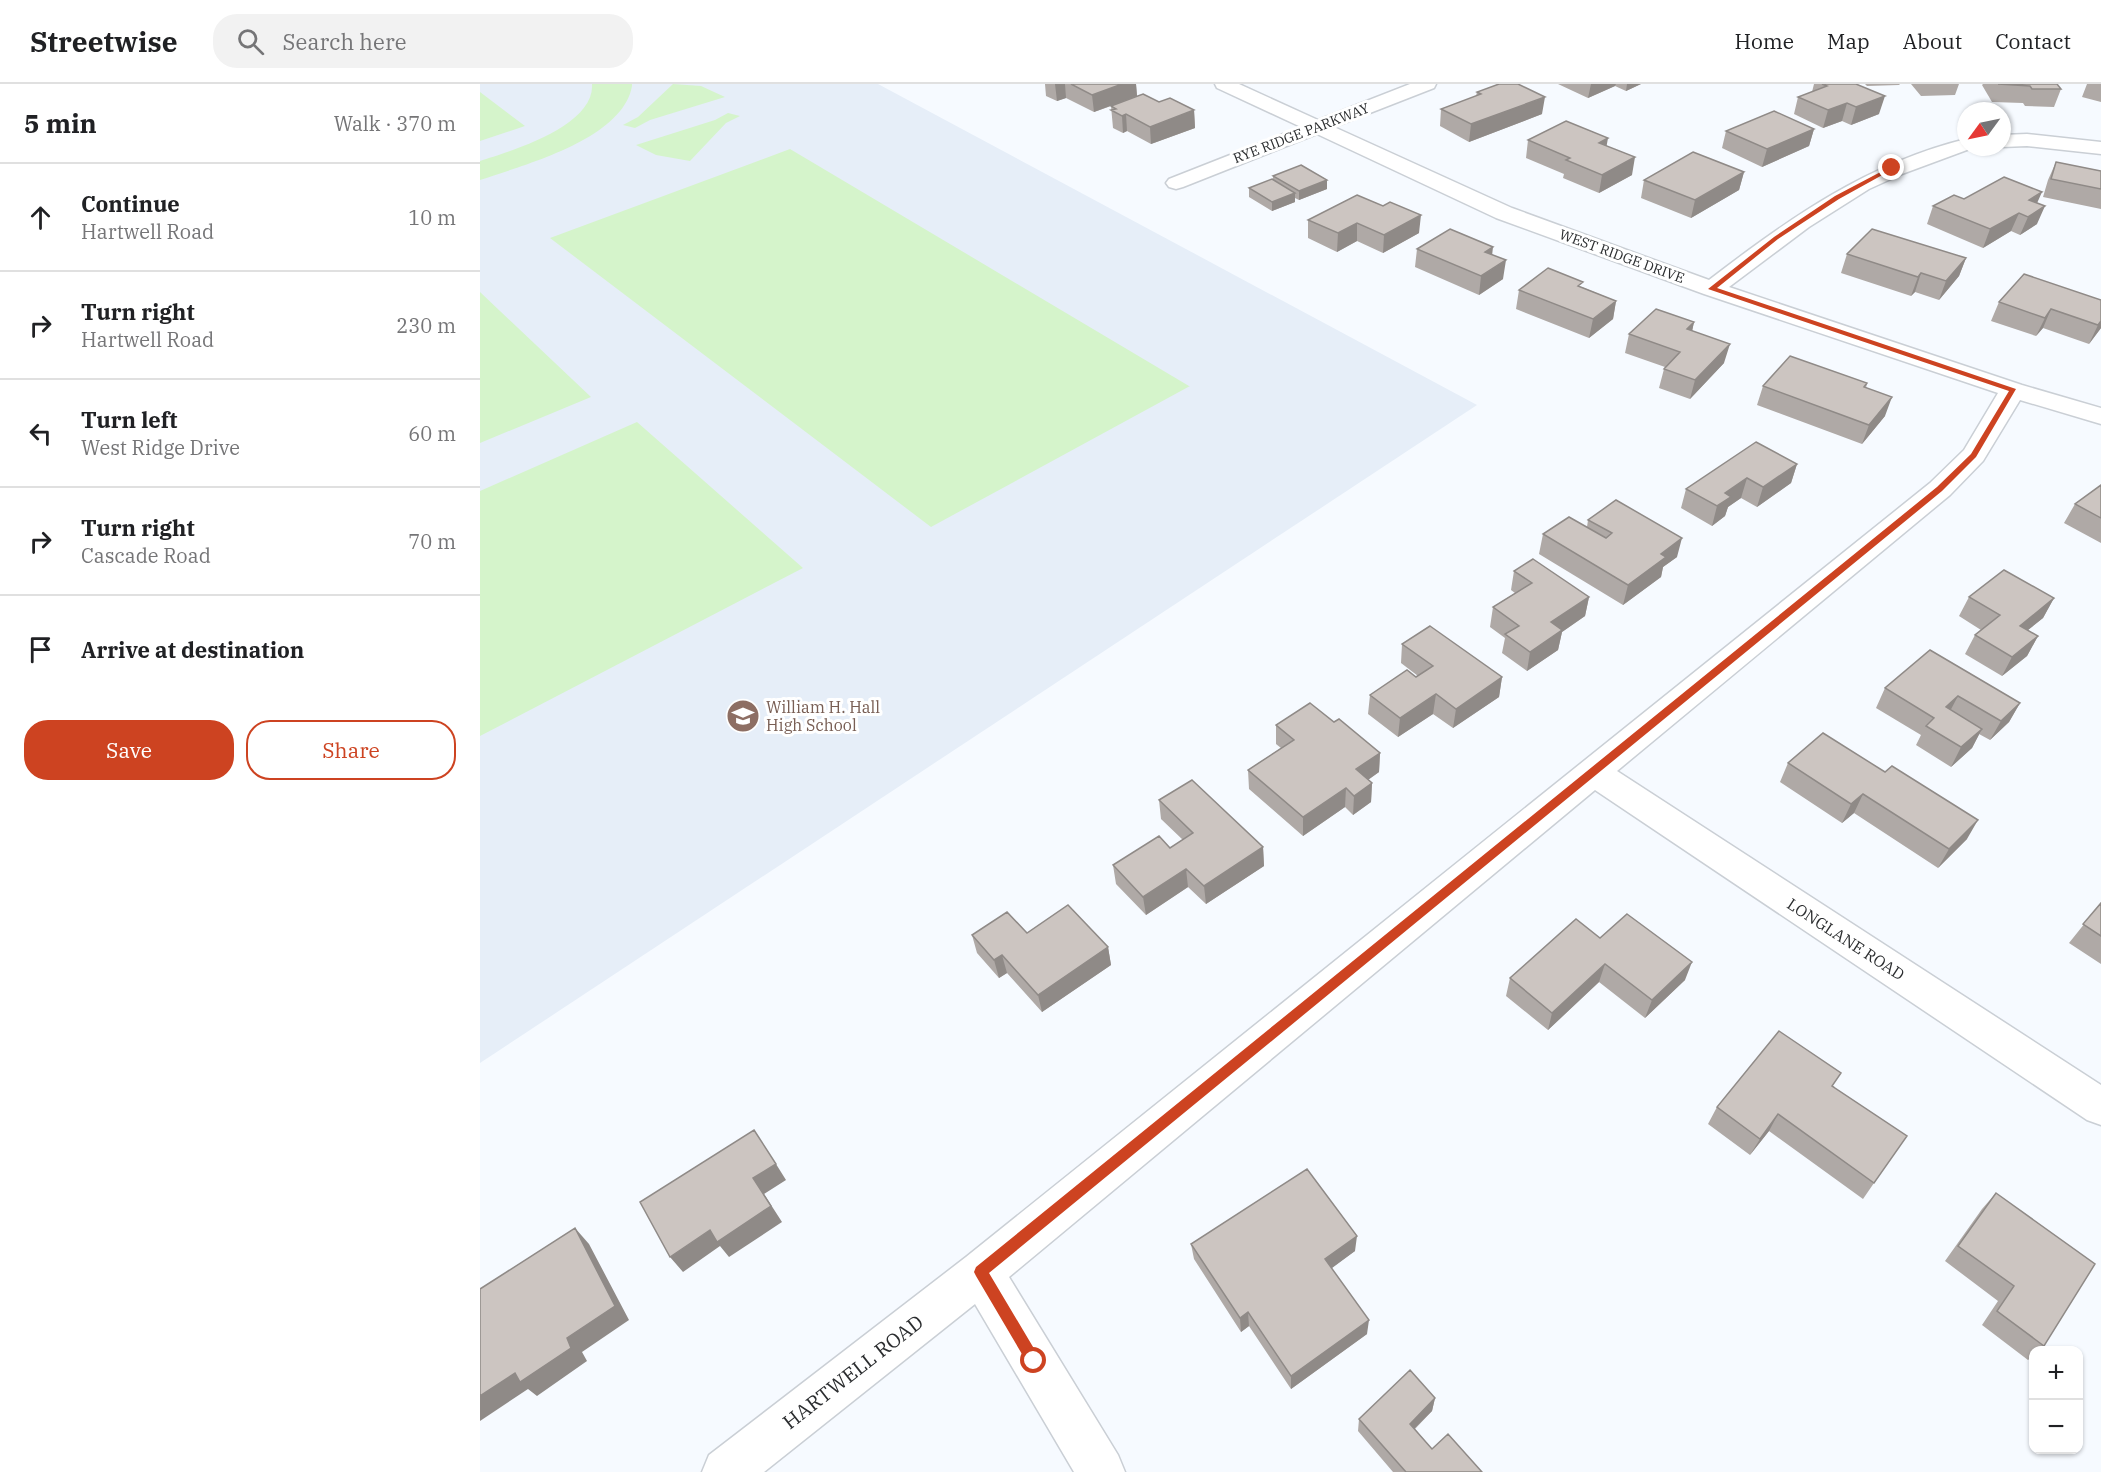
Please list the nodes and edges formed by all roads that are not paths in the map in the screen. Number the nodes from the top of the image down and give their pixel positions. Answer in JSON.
{"nodes":[{"id":1,"x":1224,"y":84,"type":"edge"},
{"id":2,"x":1427,"y":84,"type":"edge"},
{"id":3,"x":1316,"y":127,"type":"junction"},
{"id":4,"x":2011,"y":141,"type":"edge"},
{"id":5,"x":1957,"y":148,"type":"edge"},
{"id":6,"x":2101,"y":148,"type":"edge"},
{"id":7,"x":1176,"y":183,"type":"dead end"},
{"id":8,"x":1712,"y":289,"type":"junction"},
{"id":9,"x":2013,"y":390,"type":"junction"},
{"id":10,"x":2101,"y":416,"type":"edge"},
{"id":11,"x":1592,"y":771,"type":"junction"},
{"id":12,"x":2101,"y":1107,"type":"edge"},
{"id":13,"x":981,"y":1272,"type":"junction"},
{"id":14,"x":726,"y":1472,"type":"edge"},
{"id":15,"x":1101,"y":1472,"type":"edge"}],
"edges":[{"from":1,"to":3,"type":"street","name":"WEST RIDGE DRIVE"},
{"from":2,"to":3,"type":"street","name":"RYE RIDGE PARKWAY"},
{"from":3,"to":7,"type":"street","name":"RYE RIDGE PARKWAY"},
{"from":3,"to":8,"type":"street","name":"WEST RIDGE DRIVE"},
{"from":4,"to":6,"type":"street"},
{"from":5,"to":8,"type":"street"},
{"from":8,"to":9,"type":"street","name":"WEST RIDGE DRIVE"},
{"from":9,"to":10,"type":"street","name":"WEST RIDGE DRIVE"},
{"from":9,"to":11,"type":"street","name":"HARTWELL ROAD"},
{"from":11,"to":12,"type":"street","name":"LONGLANE ROAD"},
{"from":11,"to":13,"type":"street","name":"HARTWELL ROAD"},
{"from":13,"to":14,"type":"street","name":"HARTWELL ROAD"},
{"from":13,"to":15,"type":"street"}]}
